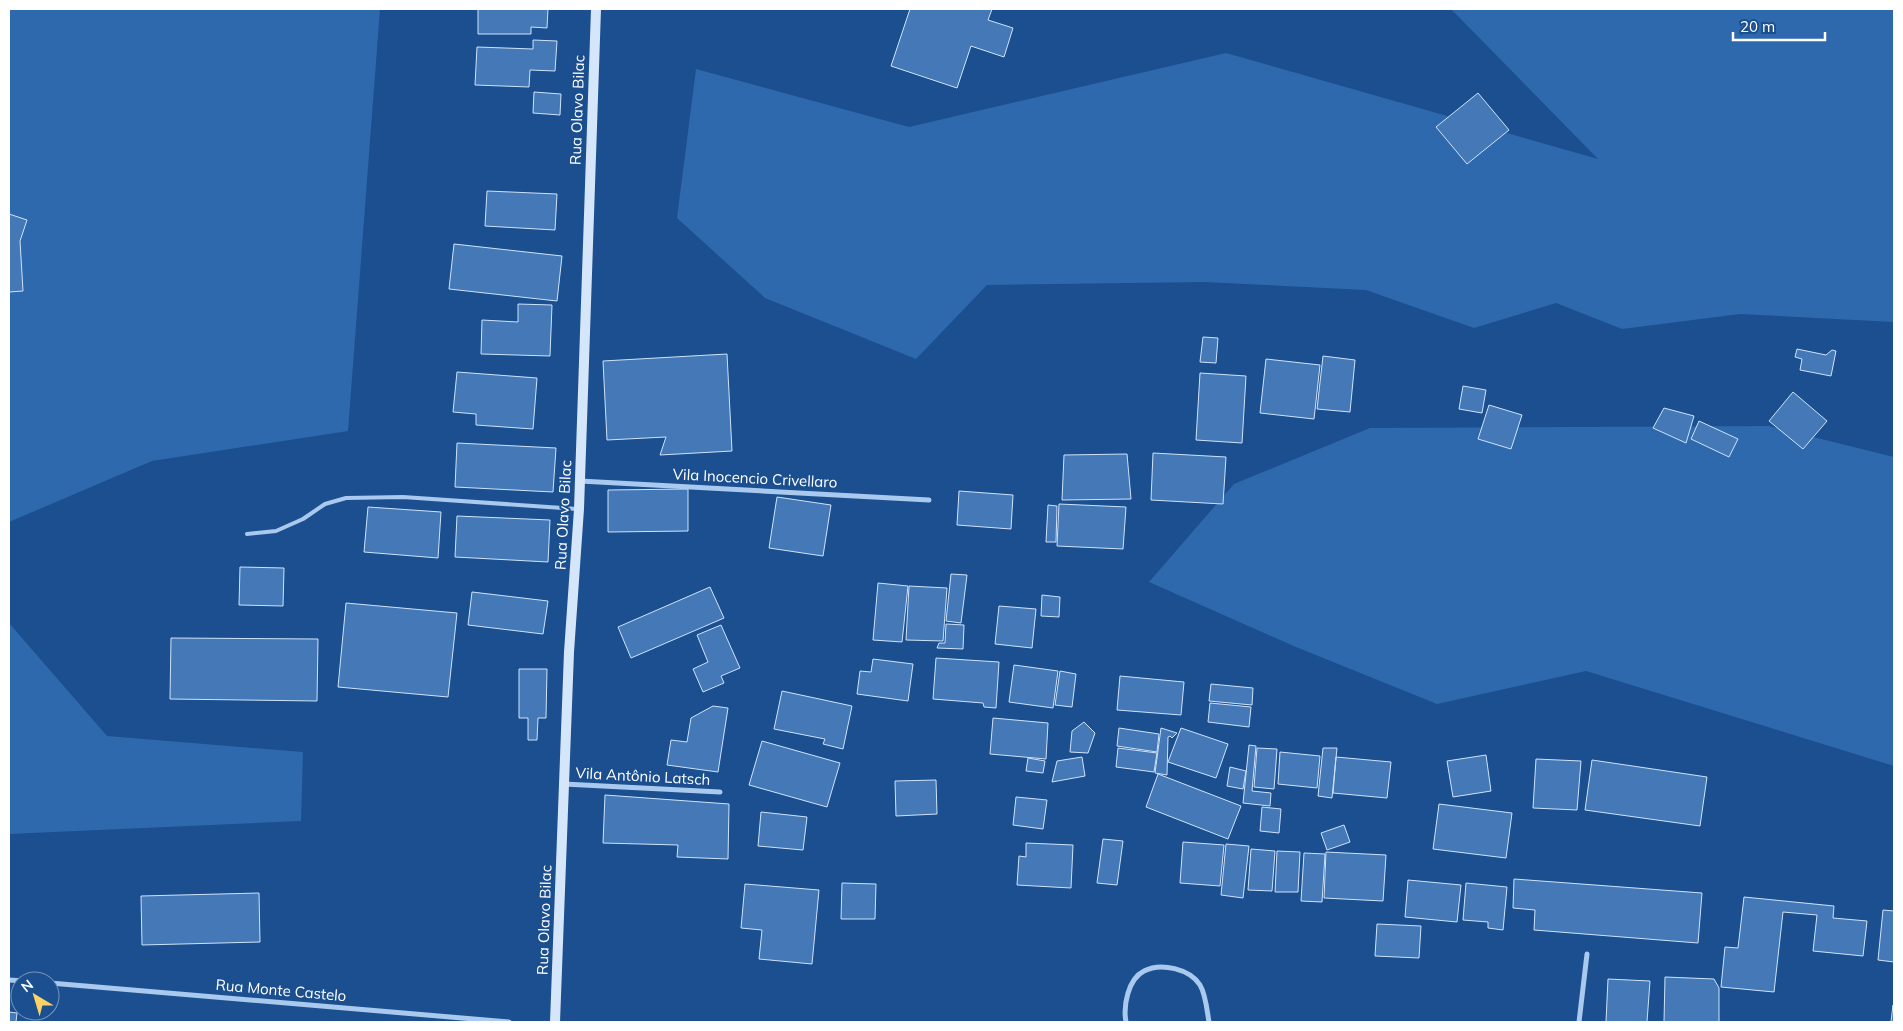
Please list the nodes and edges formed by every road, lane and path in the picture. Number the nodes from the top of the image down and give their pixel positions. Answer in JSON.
{"nodes":[{"id":1,"x":596,"y":9,"type":"edge"},
{"id":2,"x":580,"y":481,"type":"junction"},
{"id":3,"x":929,"y":500,"type":"dead end"},
{"id":4,"x":579,"y":509,"type":"junction"},
{"id":5,"x":247,"y":534,"type":"dead end"},
{"id":6,"x":564,"y":784,"type":"junction"},
{"id":7,"x":720,"y":792,"type":"dead end"},
{"id":8,"x":1587,"y":954,"type":"dead end"},
{"id":9,"x":60,"y":984,"type":"edge"},
{"id":10,"x":509,"y":1022,"type":"edge"},
{"id":11,"x":555,"y":1022,"type":"edge"},
{"id":12,"x":1126,"y":1022,"type":"edge"},
{"id":13,"x":1209,"y":1022,"type":"edge"},
{"id":14,"x":1579,"y":1022,"type":"edge"}],
"edges":[{"from":1,"to":2,"type":"main road","name":"Rua Olavo Bilac"},
{"from":2,"to":3,"type":"street","name":"Vila Inocencio Crivellaro"},
{"from":2,"to":4,"type":"main road","name":"Rua Olavo Bilac"},
{"from":4,"to":5,"type":"lane"},
{"from":4,"to":6,"type":"main road","name":"Rua Olavo Bilac"},
{"from":6,"to":7,"type":"street","name":"Vila Antônio Latsch"},
{"from":6,"to":11,"type":"main road","name":"Rua Olavo Bilac"},
{"from":8,"to":14,"type":"street"},
{"from":9,"to":10,"type":"street","name":"Rua Monte Castelo"},
{"from":12,"to":13,"type":"street"}]}
